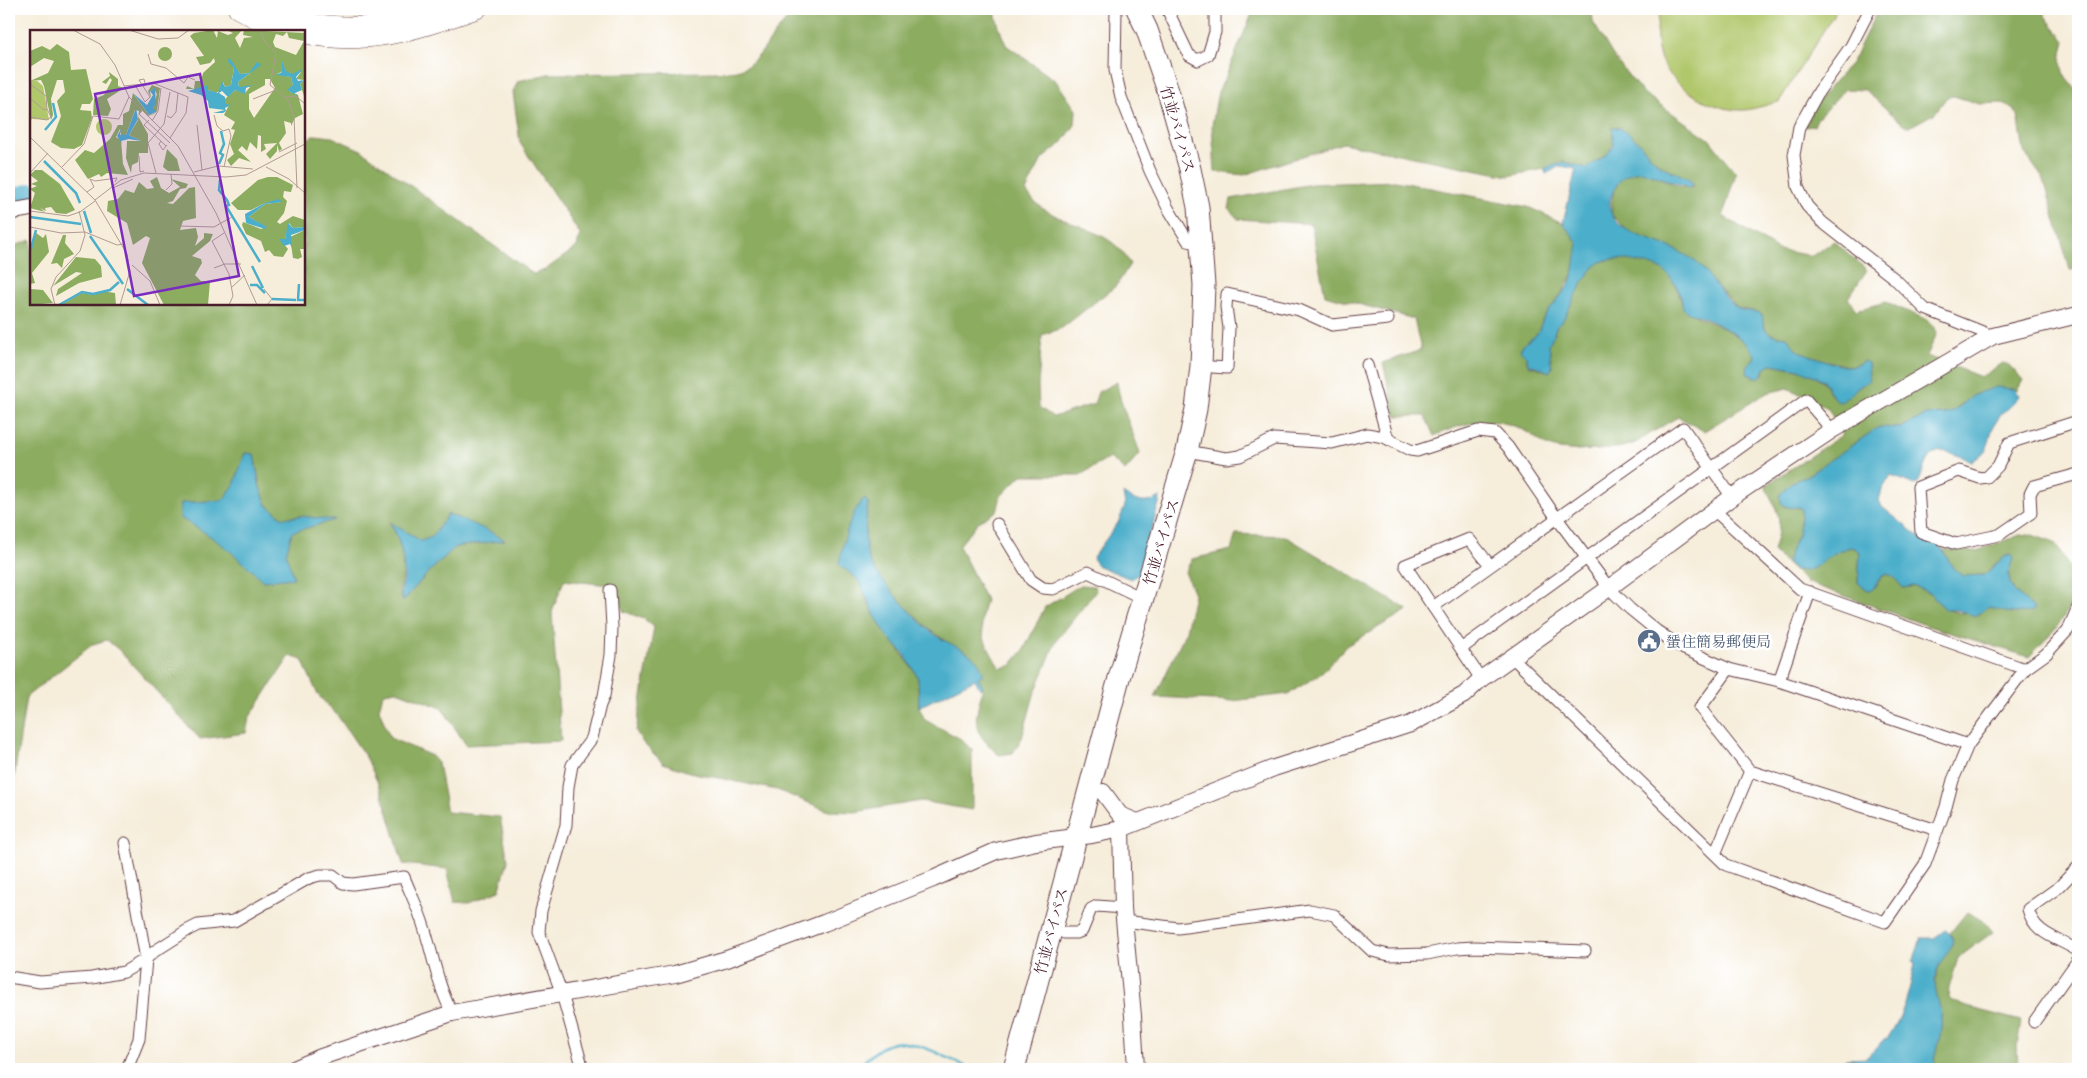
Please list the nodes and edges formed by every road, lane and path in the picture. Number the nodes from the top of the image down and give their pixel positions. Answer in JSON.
{"nodes":[{"id":1,"x":237,"y":9,"type":"edge"},
{"id":2,"x":442,"y":9,"type":"edge"},
{"id":3,"x":478,"y":9,"type":"edge"},
{"id":4,"x":1116,"y":9,"type":"edge"},
{"id":5,"x":1137,"y":9,"type":"edge"},
{"id":6,"x":1149,"y":9,"type":"edge"},
{"id":7,"x":1167,"y":9,"type":"edge"},
{"id":8,"x":1215,"y":9,"type":"edge"},
{"id":9,"x":1870,"y":9,"type":"edge"},
{"id":10,"x":271,"y":16,"type":"edge"},
{"id":11,"x":301,"y":30,"type":"edge"},
{"id":12,"x":301,"y":30,"type":"edge"},
{"id":13,"x":307,"y":33,"type":"edge"},
{"id":14,"x":30,"y":208,"type":"edge"},
{"id":15,"x":9,"y":212,"type":"edge"},
{"id":16,"x":1202,"y":244,"type":"junction"},
{"id":17,"x":2078,"y":315,"type":"edge"},
{"id":18,"x":1388,"y":319,"type":"dead end"},
{"id":19,"x":1993,"y":336,"type":"junction"},
{"id":20,"x":1367,"y":365,"type":"dead end"},
{"id":21,"x":1212,"y":367,"type":"junction"},
{"id":22,"x":2078,"y":422,"type":"edge"},
{"id":23,"x":1832,"y":430,"type":"junction"},
{"id":24,"x":1388,"y":438,"type":"junction"},
{"id":25,"x":1192,"y":453,"type":"junction"},
{"id":26,"x":1713,"y":468,"type":"junction"},
{"id":27,"x":2078,"y":474,"type":"edge"},
{"id":28,"x":1732,"y":497,"type":"junction"},
{"id":29,"x":1715,"y":511,"type":"junction"},
{"id":30,"x":1556,"y":517,"type":"junction"},
{"id":31,"x":997,"y":524,"type":"dead end"},
{"id":32,"x":1587,"y":558,"type":"junction"},
{"id":33,"x":1490,"y":565,"type":"junction"},
{"id":34,"x":1609,"y":588,"type":"junction"},
{"id":35,"x":610,"y":590,"type":"dead end"},
{"id":36,"x":1810,"y":592,"type":"junction"},
{"id":37,"x":1144,"y":599,"type":"junction"},
{"id":38,"x":1433,"y":607,"type":"junction"},
{"id":39,"x":2078,"y":608,"type":"edge"},
{"id":40,"x":1462,"y":648,"type":"junction"},
{"id":41,"x":1512,"y":657,"type":"junction"},
{"id":42,"x":1729,"y":669,"type":"junction"},
{"id":43,"x":2025,"y":669,"type":"junction"},
{"id":44,"x":1481,"y":679,"type":"junction"},
{"id":45,"x":1779,"y":681,"type":"junction"},
{"id":46,"x":1968,"y":746,"type":"junction"},
{"id":47,"x":1750,"y":771,"type":"junction"},
{"id":48,"x":1103,"y":792,"type":"junction"},
{"id":49,"x":1137,"y":822,"type":"junction"},
{"id":50,"x":1121,"y":829,"type":"junction"},
{"id":51,"x":1937,"y":830,"type":"junction"},
{"id":52,"x":1084,"y":836,"type":"junction"},
{"id":53,"x":125,"y":842,"type":"dead end"},
{"id":54,"x":1715,"y":854,"type":"junction"},
{"id":55,"x":2078,"y":867,"type":"edge"},
{"id":56,"x":1123,"y":915,"type":"junction"},
{"id":57,"x":1064,"y":934,"type":"junction"},
{"id":58,"x":1585,"y":950,"type":"dead end"},
{"id":59,"x":2078,"y":951,"type":"edge"},
{"id":60,"x":146,"y":959,"type":"junction"},
{"id":61,"x":2078,"y":960,"type":"edge"},
{"id":62,"x":9,"y":978,"type":"edge"},
{"id":63,"x":562,"y":994,"type":"junction"},
{"id":64,"x":452,"y":1013,"type":"junction"},
{"id":65,"x":2034,"y":1022,"type":"dead end"},
{"id":66,"x":127,"y":1069,"type":"edge"},
{"id":67,"x":294,"y":1069,"type":"edge"},
{"id":68,"x":584,"y":1069,"type":"edge"},
{"id":69,"x":1014,"y":1069,"type":"edge"},
{"id":70,"x":1025,"y":1069,"type":"edge"},
{"id":71,"x":1136,"y":1069,"type":"edge"}],
"edges":[{"from":1,"to":10,"type":"main road"},
{"from":2,"to":13,"type":"main road"},
{"from":3,"to":13,"type":"main road"},
{"from":4,"to":16,"type":"street"},
{"from":5,"to":16,"type":"highway","name":"竹並バイパス"},
{"from":6,"to":21,"type":"highway","name":"竹並バイパス"},
{"from":7,"to":8,"type":"street"},
{"from":9,"to":19,"type":"street"},
{"from":10,"to":11,"type":"main road"},
{"from":10,"to":12,"type":"main road"},
{"from":14,"to":15,"type":"street"},
{"from":16,"to":25,"type":"highway","name":"竹並バイパス"},
{"from":17,"to":19,"type":"street"},
{"from":18,"to":21,"type":"street"},
{"from":19,"to":23,"type":"street"},
{"from":20,"to":24,"type":"street"},
{"from":21,"to":25,"type":"highway","name":"竹並バイパス"},
{"from":22,"to":27,"type":"street"},
{"from":23,"to":26,"type":"street"},
{"from":23,"to":28,"type":"street"},
{"from":24,"to":25,"type":"street"},
{"from":24,"to":30,"type":"street"},
{"from":25,"to":37,"type":"highway","name":"竹並バイパス"},
{"from":25,"to":48,"type":"highway","name":"竹並バイパス"},
{"from":26,"to":28,"type":"street"},
{"from":26,"to":30,"type":"street"},
{"from":26,"to":32,"type":"street"},
{"from":28,"to":29,"type":"street"},
{"from":29,"to":34,"type":"street"},
{"from":29,"to":36,"type":"street"},
{"from":30,"to":32,"type":"street"},
{"from":30,"to":33,"type":"street"},
{"from":31,"to":37,"type":"street"},
{"from":32,"to":34,"type":"street"},
{"from":32,"to":40,"type":"street"},
{"from":33,"to":38,"type":"street"},
{"from":33,"to":38,"type":"street"},
{"from":34,"to":41,"type":"street"},
{"from":34,"to":42,"type":"street"},
{"from":35,"to":63,"type":"street"},
{"from":36,"to":43,"type":"street"},
{"from":36,"to":45,"type":"street"},
{"from":37,"to":52,"type":"highway","name":"竹並バイパス"},
{"from":38,"to":40,"type":"street"},
{"from":39,"to":43,"type":"street"},
{"from":40,"to":44,"type":"street"},
{"from":41,"to":44,"type":"street"},
{"from":41,"to":54,"type":"street"},
{"from":42,"to":45,"type":"street"},
{"from":42,"to":47,"type":"street"},
{"from":43,"to":46,"type":"street"},
{"from":44,"to":49,"type":"street"},
{"from":45,"to":46,"type":"street"},
{"from":46,"to":51,"type":"street"},
{"from":47,"to":51,"type":"street"},
{"from":47,"to":54,"type":"street"},
{"from":48,"to":49,"type":"street"},
{"from":48,"to":52,"type":"highway","name":"竹並バイパス"},
{"from":49,"to":50,"type":"street"},
{"from":50,"to":52,"type":"street"},
{"from":50,"to":56,"type":"street"},
{"from":51,"to":54,"type":"street"},
{"from":52,"to":57,"type":"highway","name":"竹並バイパス"},
{"from":52,"to":63,"type":"street"},
{"from":52,"to":69,"type":"highway","name":"竹並バイパス"},
{"from":53,"to":60,"type":"street"},
{"from":55,"to":59,"type":"street"},
{"from":56,"to":57,"type":"street"},
{"from":56,"to":58,"type":"street"},
{"from":56,"to":71,"type":"street"},
{"from":57,"to":70,"type":"highway","name":"竹並バイパス"},
{"from":60,"to":62,"type":"street"},
{"from":60,"to":64,"type":"street"},
{"from":60,"to":66,"type":"street"},
{"from":61,"to":65,"type":"street"},
{"from":63,"to":64,"type":"street"},
{"from":63,"to":68,"type":"street"},
{"from":64,"to":67,"type":"street"}]}
